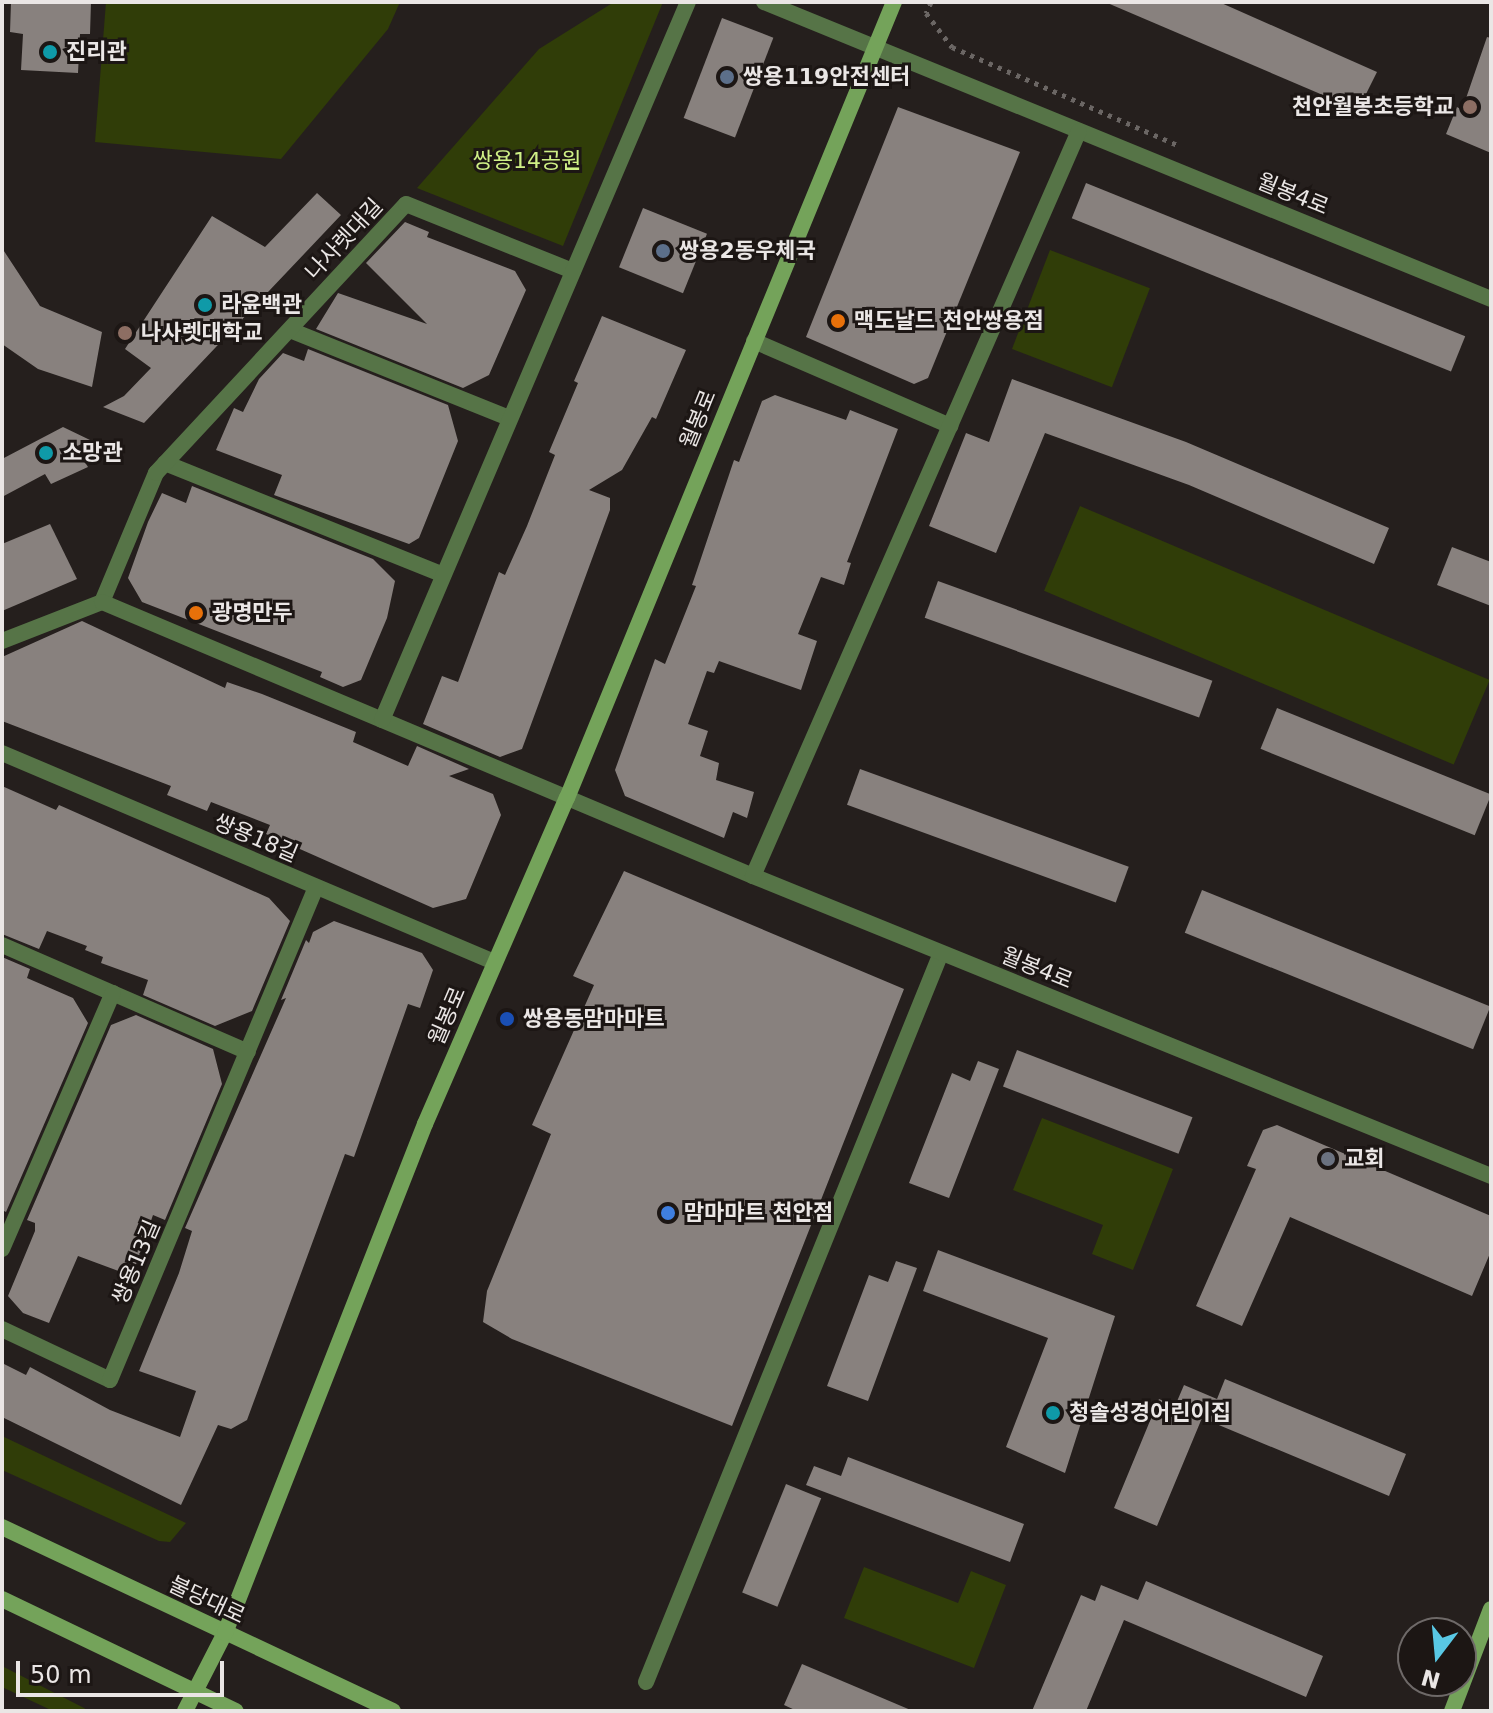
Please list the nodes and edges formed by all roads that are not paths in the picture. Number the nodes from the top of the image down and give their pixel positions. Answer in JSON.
{"nodes":[{"id":1,"x":688,"y":2,"type":"edge"},
{"id":2,"x":764,"y":2,"type":"edge"},
{"id":3,"x":894,"y":2,"type":"edge"},
{"id":4,"x":874,"y":49,"type":"junction"},
{"id":5,"x":1079,"y":131,"type":"junction"},
{"id":6,"x":573,"y":271,"type":"junction"},
{"id":7,"x":1491,"y":299,"type":"edge"},
{"id":8,"x":290,"y":330,"type":"junction"},
{"id":9,"x":754,"y":341,"type":"junction"},
{"id":10,"x":509,"y":418,"type":"junction"},
{"id":11,"x":950,"y":426,"type":"junction"},
{"id":12,"x":165,"y":463,"type":"junction"},
{"id":13,"x":443,"y":575,"type":"junction"},
{"id":14,"x":102,"y":602,"type":"junction"},
{"id":15,"x":2,"y":641,"type":"edge"},
{"id":16,"x":382,"y":720,"type":"junction"},
{"id":17,"x":2,"y":753,"type":"edge"},
{"id":18,"x":567,"y":798,"type":"junction"},
{"id":19,"x":753,"y":876,"type":"junction"},
{"id":20,"x":316,"y":887,"type":"junction"},
{"id":21,"x":2,"y":945,"type":"edge"},
{"id":22,"x":941,"y":953,"type":"junction"},
{"id":23,"x":494,"y":962,"type":"junction"},
{"id":24,"x":113,"y":993,"type":"junction"},
{"id":25,"x":248,"y":1052,"type":"junction"},
{"id":26,"x":1491,"y":1176,"type":"edge"},
{"id":27,"x":2,"y":1249,"type":"edge"},
{"id":28,"x":2,"y":1329,"type":"edge"},
{"id":29,"x":2,"y":1527,"type":"edge"},
{"id":30,"x":2,"y":1599,"type":"edge"},
{"id":31,"x":1491,"y":1609,"type":"edge"},
{"id":32,"x":225,"y":1633,"type":"junction"},
{"id":33,"x":646,"y":1682,"type":"dead end"},
{"id":34,"x":194,"y":1692,"type":"junction"},
{"id":35,"x":185,"y":1711,"type":"edge"},
{"id":36,"x":236,"y":1711,"type":"edge"},
{"id":37,"x":393,"y":1711,"type":"edge"},
{"id":38,"x":1452,"y":1711,"type":"edge"}],
"edges":[{"from":1,"to":6,"type":"street"},
{"from":2,"to":4,"type":"street"},
{"from":3,"to":4,"type":"street","name":"월봉로"},
{"from":4,"to":5,"type":"street"},
{"from":4,"to":9,"type":"street","name":"월봉로"},
{"from":5,"to":7,"type":"street","name":"월봉4로"},
{"from":5,"to":11,"type":"street"},
{"from":6,"to":8,"type":"street","name":"나사렛대길"},
{"from":6,"to":10,"type":"street"},
{"from":8,"to":10,"type":"street"},
{"from":8,"to":12,"type":"street","name":"나사렛대길"},
{"from":9,"to":11,"type":"street"},
{"from":9,"to":18,"type":"street","name":"월봉로"},
{"from":10,"to":13,"type":"street"},
{"from":11,"to":19,"type":"street"},
{"from":12,"to":13,"type":"street"},
{"from":12,"to":14,"type":"street","name":"나사렛대길"},
{"from":13,"to":16,"type":"street"},
{"from":14,"to":15,"type":"street"},
{"from":14,"to":16,"type":"street"},
{"from":16,"to":18,"type":"street"},
{"from":17,"to":20,"type":"street","name":"쌍용18길"},
{"from":18,"to":19,"type":"street","name":"월봉4로"},
{"from":18,"to":23,"type":"street","name":"월봉로"},
{"from":19,"to":22,"type":"street","name":"월봉4로"},
{"from":20,"to":23,"type":"street","name":"쌍용18길"},
{"from":20,"to":25,"type":"street","name":"쌍용13길"},
{"from":21,"to":24,"type":"street"},
{"from":22,"to":26,"type":"street","name":"월봉4로"},
{"from":22,"to":33,"type":"street"},
{"from":23,"to":32,"type":"street","name":"월봉로"},
{"from":24,"to":25,"type":"street"},
{"from":24,"to":27,"type":"street"},
{"from":25,"to":28,"type":"street","name":"쌍용13길"},
{"from":29,"to":32,"type":"street","name":"불당대로"},
{"from":30,"to":34,"type":"street"},
{"from":31,"to":38,"type":"street"},
{"from":32,"to":34,"type":"street","name":"월봉로"},
{"from":32,"to":37,"type":"street","name":"불당대로"},
{"from":34,"to":35,"type":"street","name":"월봉로"},
{"from":34,"to":36,"type":"street"}]}
